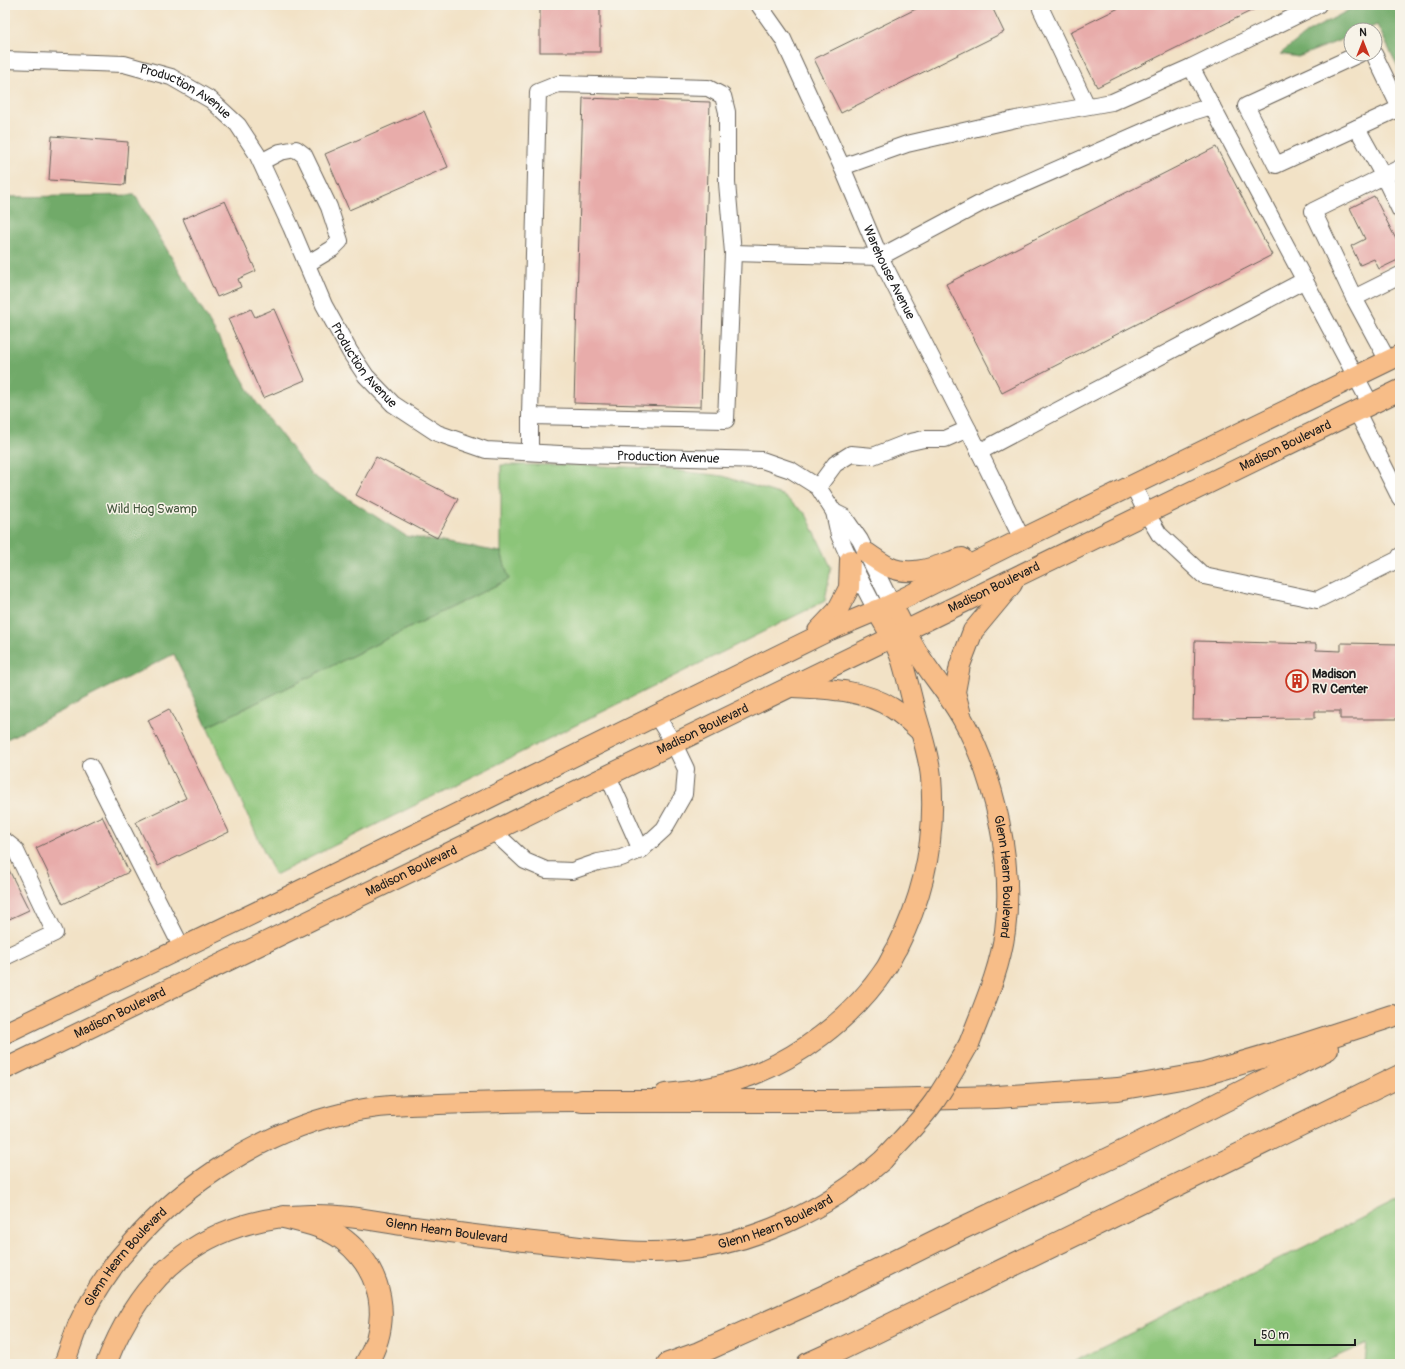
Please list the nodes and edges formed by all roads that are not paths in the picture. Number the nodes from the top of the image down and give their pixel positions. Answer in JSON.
{"nodes":[{"id":1,"x":759,"y":5,"type":"edge"},
{"id":2,"x":1042,"y":5,"type":"edge"},
{"id":3,"x":1318,"y":5,"type":"edge"},
{"id":4,"x":5,"y":60,"type":"edge"},
{"id":5,"x":1343,"y":61,"type":"edge"},
{"id":6,"x":1378,"y":62,"type":"edge"},
{"id":7,"x":1191,"y":67,"type":"junction"},
{"id":8,"x":1087,"y":106,"type":"junction"},
{"id":9,"x":1212,"y":106,"type":"junction"},
{"id":10,"x":1400,"y":108,"type":"edge"},
{"id":11,"x":1357,"y":128,"type":"junction"},
{"id":12,"x":261,"y":162,"type":"junction"},
{"id":13,"x":842,"y":167,"type":"junction"},
{"id":14,"x":1400,"y":168,"type":"edge"},
{"id":15,"x":1383,"y":176,"type":"junction"},
{"id":16,"x":1400,"y":210,"type":"edge"},
{"id":17,"x":733,"y":253,"type":"junction"},
{"id":18,"x":880,"y":256,"type":"junction"},
{"id":19,"x":307,"y":264,"type":"junction"},
{"id":20,"x":1400,"y":275,"type":"edge"},
{"id":21,"x":1305,"y":280,"type":"junction"},
{"id":22,"x":1354,"y":298,"type":"junction"},
{"id":23,"x":1394,"y":358,"type":"edge"},
{"id":24,"x":1356,"y":376,"type":"junction"},
{"id":25,"x":1400,"y":390,"type":"edge"},
{"id":26,"x":1364,"y":408,"type":"junction"},
{"id":27,"x":530,"y":416,"type":"junction"},
{"id":28,"x":968,"y":429,"type":"junction"},
{"id":29,"x":530,"y":452,"type":"junction"},
{"id":30,"x":979,"y":452,"type":"junction"},
{"id":31,"x":1133,"y":485,"type":"junction"},
{"id":32,"x":818,"y":487,"type":"junction"},
{"id":33,"x":1400,"y":498,"type":"edge"},
{"id":34,"x":1147,"y":514,"type":"junction"},
{"id":35,"x":1022,"y":539,"type":"junction"},
{"id":36,"x":1400,"y":556,"type":"edge"},
{"id":37,"x":859,"y":557,"type":"junction"},
{"id":38,"x":1019,"y":576,"type":"junction"},
{"id":39,"x":884,"y":607,"type":"junction"},
{"id":40,"x":900,"y":635,"type":"junction"},
{"id":41,"x":806,"y":642,"type":"junction"},
{"id":42,"x":791,"y":687,"type":"junction"},
{"id":43,"x":656,"y":715,"type":"junction"},
{"id":44,"x":962,"y":718,"type":"junction"},
{"id":45,"x":921,"y":732,"type":"junction"},
{"id":46,"x":674,"y":744,"type":"junction"},
{"id":47,"x":90,"y":766,"type":"dead end"},
{"id":48,"x":608,"y":776,"type":"junction"},
{"id":49,"x":494,"y":832,"type":"junction"},
{"id":50,"x":5,"y":841,"type":"edge"},
{"id":51,"x":641,"y":850,"type":"junction"},
{"id":52,"x":182,"y":948,"type":"junction"},
{"id":53,"x":5,"y":957,"type":"edge"},
{"id":54,"x":1396,"y":1014,"type":"edge"},
{"id":55,"x":5,"y":1033,"type":"edge"},
{"id":56,"x":5,"y":1069,"type":"edge"},
{"id":57,"x":1400,"y":1076,"type":"edge"},
{"id":58,"x":582,"y":1101,"type":"junction"},
{"id":59,"x":284,"y":1217,"type":"junction"},
{"id":60,"x":833,"y":1357,"type":"edge"},
{"id":61,"x":64,"y":1364,"type":"edge"},
{"id":62,"x":106,"y":1364,"type":"edge"},
{"id":63,"x":366,"y":1364,"type":"edge"},
{"id":64,"x":668,"y":1364,"type":"edge"},
{"id":65,"x":808,"y":1364,"type":"edge"}],
"edges":[{"from":1,"to":13,"type":"street","name":"Warehouse Avenue"},
{"from":2,"to":8,"type":"street"},
{"from":3,"to":7,"type":"street"},
{"from":4,"to":12,"type":"street","name":"Production Avenue"},
{"from":5,"to":11,"type":"street"},
{"from":6,"to":10,"type":"street"},
{"from":7,"to":8,"type":"street"},
{"from":7,"to":9,"type":"street"},
{"from":8,"to":13,"type":"street"},
{"from":9,"to":18,"type":"street"},
{"from":9,"to":21,"type":"street"},
{"from":10,"to":11,"type":"street"},
{"from":11,"to":15,"type":"street"},
{"from":12,"to":19,"type":"street","name":"Production Avenue"},
{"from":12,"to":19,"type":"street"},
{"from":13,"to":18,"type":"street","name":"Warehouse Avenue"},
{"from":14,"to":15,"type":"street"},
{"from":15,"to":16,"type":"street"},
{"from":15,"to":22,"type":"street"},
{"from":17,"to":18,"type":"street"},
{"from":17,"to":27,"type":"street"},
{"from":17,"to":27,"type":"street"},
{"from":18,"to":28,"type":"street","name":"Warehouse Avenue"},
{"from":19,"to":29,"type":"street","name":"Production Avenue"},
{"from":20,"to":22,"type":"street"},
{"from":21,"to":24,"type":"street"},
{"from":21,"to":30,"type":"street"},
{"from":22,"to":23,"type":"street"},
{"from":23,"to":24,"type":"main road"},
{"from":24,"to":26,"type":"street"},
{"from":24,"to":31,"type":"main road"},
{"from":25,"to":26,"type":"main road","name":"Madison Boulevard"},
{"from":26,"to":33,"type":"street"},
{"from":26,"to":34,"type":"main road","name":"Madison Boulevard"},
{"from":27,"to":29,"type":"street"},
{"from":28,"to":30,"type":"street","name":"Warehouse Avenue"},
{"from":28,"to":32,"type":"street"},
{"from":29,"to":32,"type":"street","name":"Production Avenue"},
{"from":30,"to":35,"type":"street","name":"Warehouse Avenue"},
{"from":31,"to":34,"type":"street"},
{"from":31,"to":35,"type":"main road"},
{"from":32,"to":37,"type":"street","name":"Production Avenue"},
{"from":34,"to":36,"type":"street"},
{"from":34,"to":38,"type":"main road","name":"Madison Boulevard"},
{"from":35,"to":37,"type":"main road"},
{"from":35,"to":39,"type":"main road"},
{"from":37,"to":39,"type":"street","name":"Production Avenue"},
{"from":37,"to":41,"type":"main road"},
{"from":38,"to":40,"type":"main road","name":"Madison Boulevard"},
{"from":38,"to":44,"type":"main road"},
{"from":39,"to":40,"type":"main road","name":"Glenn Hearn Boulevard"},
{"from":39,"to":41,"type":"main road"},
{"from":40,"to":42,"type":"main road","name":"Madison Boulevard"},
{"from":40,"to":44,"type":"main road","name":"Glenn Hearn Boulevard"},
{"from":40,"to":45,"type":"main road","name":"Glenn Hearn Boulevard"},
{"from":41,"to":43,"type":"main road"},
{"from":42,"to":45,"type":"main road"},
{"from":42,"to":46,"type":"main road","name":"Madison Boulevard"},
{"from":43,"to":46,"type":"street"},
{"from":43,"to":52,"type":"main road"},
{"from":44,"to":59,"type":"main road","name":"Glenn Hearn Boulevard","bridge":true},
{"from":45,"to":58,"type":"main road","name":"Glenn Hearn Boulevard"},
{"from":46,"to":48,"type":"main road","name":"Madison Boulevard"},
{"from":46,"to":51,"type":"street"},
{"from":47,"to":52,"type":"street"},
{"from":48,"to":49,"type":"main road","name":"Madison Boulevard"},
{"from":48,"to":51,"type":"street"},
{"from":49,"to":51,"type":"street"},
{"from":49,"to":56,"type":"main road","name":"Madison Boulevard"},
{"from":50,"to":53,"type":"street"},
{"from":52,"to":55,"type":"main road"},
{"from":54,"to":58,"type":"highway"},
{"from":54,"to":64,"type":"highway"},
{"from":57,"to":60,"type":"highway"},
{"from":58,"to":61,"type":"main road","name":"Glenn Hearn Boulevard"},
{"from":59,"to":62,"type":"main road","name":"Glenn Hearn Boulevard"},
{"from":59,"to":63,"type":"highway"},
{"from":60,"to":65,"type":"highway"}]}
